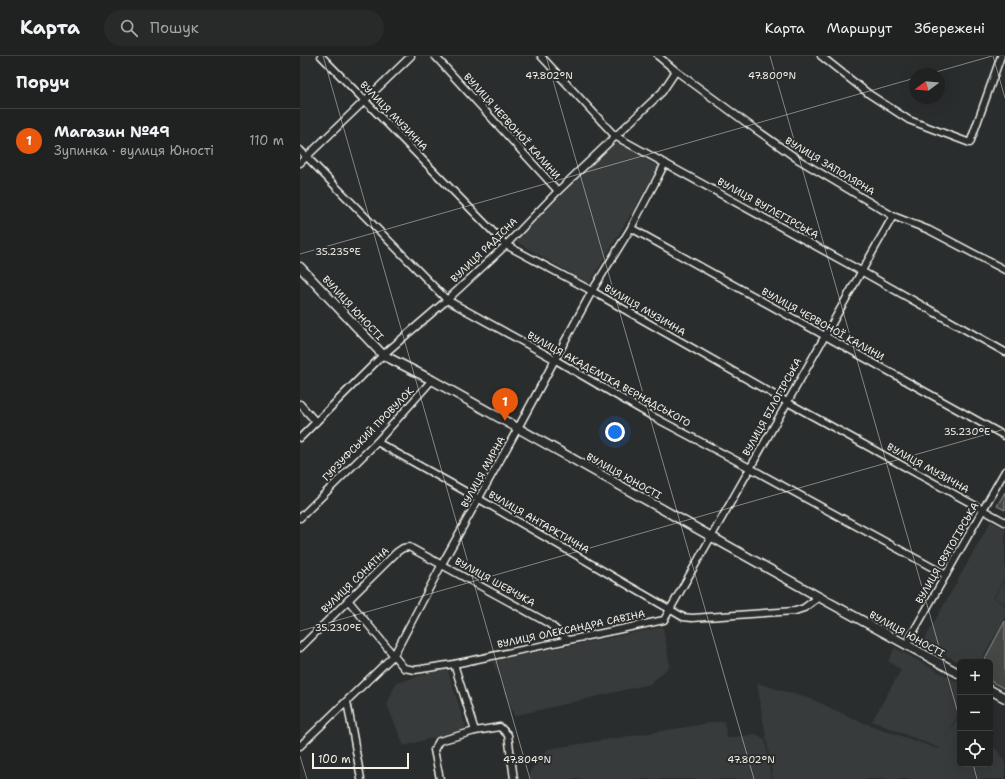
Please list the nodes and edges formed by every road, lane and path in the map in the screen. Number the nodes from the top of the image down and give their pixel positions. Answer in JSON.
{"nodes":[{"id":1,"x":321,"y":56,"type":"edge"},
{"id":2,"x":411,"y":56,"type":"edge"},
{"id":3,"x":435,"y":56,"type":"edge"},
{"id":4,"x":541,"y":56,"type":"edge"},
{"id":5,"x":658,"y":56,"type":"edge"},
{"id":6,"x":821,"y":56,"type":"edge"},
{"id":7,"x":1001,"y":56,"type":"edge"},
{"id":8,"x":676,"y":71,"type":"junction"},
{"id":9,"x":364,"y":101,"type":"junction"},
{"id":10,"x":615,"y":136,"type":"junction"},
{"id":11,"x":300,"y":150,"type":"edge"},
{"id":12,"x":307,"y":157,"type":"junction"},
{"id":13,"x":300,"y":163,"type":"edge"},
{"id":14,"x":664,"y":163,"type":"junction"},
{"id":15,"x":558,"y":191,"type":"junction"},
{"id":16,"x":893,"y":216,"type":"junction"},
{"id":17,"x":631,"y":228,"type":"junction"},
{"id":18,"x":506,"y":245,"type":"junction"},
{"id":19,"x":300,"y":267,"type":"edge"},
{"id":20,"x":1005,"y":270,"type":"edge"},
{"id":21,"x":861,"y":271,"type":"junction"},
{"id":22,"x":592,"y":291,"type":"junction"},
{"id":23,"x":447,"y":300,"type":"junction"},
{"id":24,"x":824,"y":336,"type":"junction"},
{"id":25,"x":1005,"y":352,"type":"edge"},
{"id":26,"x":383,"y":355,"type":"junction"},
{"id":27,"x":554,"y":359,"type":"junction"},
{"id":28,"x":432,"y":380,"type":"junction"},
{"id":29,"x":787,"y":402,"type":"junction"},
{"id":30,"x":300,"y":404,"type":"edge"},
{"id":31,"x":316,"y":422,"type":"junction"},
{"id":32,"x":518,"y":428,"type":"junction"},
{"id":33,"x":1005,"y":436,"type":"edge"},
{"id":34,"x":300,"y":438,"type":"edge"},
{"id":35,"x":377,"y":442,"type":"junction"},
{"id":36,"x":750,"y":468,"type":"junction"},
{"id":37,"x":1005,"y":471,"type":"edge"},
{"id":38,"x":479,"y":499,"type":"junction"},
{"id":39,"x":983,"y":510,"type":"junction"},
{"id":40,"x":300,"y":518,"type":"edge"},
{"id":41,"x":1005,"y":522,"type":"edge"},
{"id":42,"x":712,"y":536,"type":"junction"},
{"id":43,"x":409,"y":547,"type":"joint"},
{"id":44,"x":442,"y":564,"type":"junction"},
{"id":45,"x":946,"y":576,"type":"junction"},
{"id":46,"x":819,"y":597,"type":"junction"},
{"id":47,"x":348,"y":600,"type":"junction"},
{"id":48,"x":671,"y":609,"type":"junction"},
{"id":49,"x":568,"y":640,"type":"junction"},
{"id":50,"x":906,"y":645,"type":"junction"},
{"id":51,"x":300,"y":648,"type":"edge"},
{"id":52,"x":394,"y":655,"type":"junction"},
{"id":53,"x":454,"y":664,"type":"junction"},
{"id":54,"x":957,"y":672,"type":"edge"},
{"id":55,"x":993,"y":692,"type":"edge"},
{"id":56,"x":1005,"y":698,"type":"edge"},
{"id":57,"x":347,"y":701,"type":"junction"},
{"id":58,"x":474,"y":731,"type":"junction"},
{"id":59,"x":300,"y":746,"type":"edge"},
{"id":60,"x":361,"y":779,"type":"edge"},
{"id":61,"x":440,"y":779,"type":"edge"},
{"id":62,"x":514,"y":779,"type":"edge"}],
"edges":[{"from":1,"to":9,"type":"street","name":"ВУЛИЦЯ МУЗИЧНА"},
{"from":2,"to":9,"type":"street"},
{"from":3,"to":15,"type":"street","name":"ВУЛИЦЯ ЧЕРВОНОЇ КАЛИНИ"},
{"from":4,"to":10,"type":"street","name":"ВУЛИЦЯ ВУГЛЕГІРСЬКА"},
{"from":5,"to":8,"type":"street","name":"ВУЛИЦЯ ЗАПОЛЯРНА"},
{"from":6,"to":7,"type":"street"},
{"from":8,"to":10,"type":"street","name":"ВУЛИЦЯ РАДІСНА"},
{"from":8,"to":16,"type":"street","name":"ВУЛИЦЯ ЗАПОЛЯРНА"},
{"from":9,"to":12,"type":"street"},
{"from":9,"to":18,"type":"street","name":"ВУЛИЦЯ МУЗИЧНА"},
{"from":10,"to":14,"type":"street","name":"ВУЛИЦЯ ВУГЛЕГІРСЬКА"},
{"from":10,"to":15,"type":"street","name":"ВУЛИЦЯ РАДІСНА"},
{"from":11,"to":12,"type":"street","name":"ВУЛИЦЯ АКАДЕМІКА ВЕРНАДСЬКОГО"},
{"from":12,"to":13,"type":"street"},
{"from":12,"to":23,"type":"street","name":"ВУЛИЦЯ АКАДЕМІКА ВЕРНАДСЬКОГО"},
{"from":14,"to":17,"type":"street","name":"ВУЛИЦЯ МИРНА"},
{"from":14,"to":21,"type":"street","name":"ВУЛИЦЯ ВУГЛЕГІРСЬКА"},
{"from":15,"to":18,"type":"street","name":"ВУЛИЦЯ РАДІСНА"},
{"from":16,"to":20,"type":"street","name":"ВУЛИЦЯ ЗАПОЛЯРНА"},
{"from":16,"to":21,"type":"street","name":"ВУЛИЦЯ БІЛОГІРСЬКА"},
{"from":17,"to":22,"type":"street","name":"ВУЛИЦЯ МИРНА"},
{"from":17,"to":24,"type":"street","name":"ВУЛИЦЯ ЧЕРВОНОЇ КАЛИНИ"},
{"from":18,"to":22,"type":"street","name":"ВУЛИЦЯ МУЗИЧНА"},
{"from":18,"to":23,"type":"street","name":"ВУЛИЦЯ РАДІСНА"},
{"from":19,"to":26,"type":"street","name":"ВУЛИЦЯ ЮНОСТІ"},
{"from":21,"to":24,"type":"street","name":"ВУЛИЦЯ БІЛОГІРСЬКА"},
{"from":21,"to":25,"type":"street","name":"ВУЛИЦЯ ВУГЛЕГІРСЬКА"},
{"from":22,"to":27,"type":"street","name":"ВУЛИЦЯ МИРНА"},
{"from":22,"to":29,"type":"street","name":"ВУЛИЦЯ МУЗИЧНА"},
{"from":23,"to":26,"type":"street","name":"ВУЛИЦЯ РАДІСНА"},
{"from":23,"to":27,"type":"street","name":"ВУЛИЦЯ АКАДЕМІКА ВЕРНАДСЬКОГО"},
{"from":24,"to":29,"type":"street","name":"ВУЛИЦЯ БІЛОГІРСЬКА"},
{"from":24,"to":33,"type":"street","name":"ВУЛИЦЯ ЧЕРВОНОЇ КАЛИНИ"},
{"from":26,"to":28,"type":"street","name":"ВУЛИЦЯ ЮНОСТІ"},
{"from":26,"to":31,"type":"street","name":"ВУЛИЦЯ РАДІСНА"},
{"from":27,"to":32,"type":"street","name":"ВУЛИЦЯ МИРНА"},
{"from":27,"to":36,"type":"street","name":"ВУЛИЦЯ АКАДЕМІКА ВЕРНАДСЬКОГО"},
{"from":28,"to":32,"type":"street","name":"ВУЛИЦЯ ЮНОСТІ"},
{"from":28,"to":35,"type":"street","name":"ГУРЗУФСЬКИЙ ПРОВУЛОК"},
{"from":29,"to":36,"type":"street","name":"ВУЛИЦЯ БІЛОГІРСЬКА"},
{"from":29,"to":39,"type":"street","name":"ВУЛИЦЯ МУЗИЧНА"},
{"from":30,"to":31,"type":"street"},
{"from":31,"to":34,"type":"street","name":"ВУЛИЦЯ РАДІСНА"},
{"from":32,"to":38,"type":"street","name":"ВУЛИЦЯ МИРНА"},
{"from":32,"to":42,"type":"street","name":"ВУЛИЦЯ ЮНОСТІ"},
{"from":35,"to":38,"type":"street","name":"ВУЛИЦЯ АНТАРКТИЧНА"},
{"from":35,"to":40,"type":"street","name":"ГУРЗУФСЬКИЙ ПРОВУЛОК"},
{"from":36,"to":42,"type":"street","name":"ВУЛИЦЯ БІЛОГІРСЬКА"},
{"from":36,"to":45,"type":"street","name":"ВУЛИЦЯ АКАДЕМІКА ВЕРНАДСЬКОГО"},
{"from":37,"to":39,"type":"street","name":"ВУЛИЦЯ СВЯТОГІРСЬКА"},
{"from":38,"to":44,"type":"street","name":"ВУЛИЦЯ МИРНА"},
{"from":38,"to":48,"type":"street","name":"ВУЛИЦЯ АНТАРКТИЧНА"},
{"from":39,"to":41,"type":"street","name":"ВУЛИЦЯ МУЗИЧНА"},
{"from":39,"to":45,"type":"street","name":"ВУЛИЦЯ СВЯТОГІРСЬКА"},
{"from":42,"to":46,"type":"street","name":"ВУЛИЦЯ ЮНОСТІ"},
{"from":42,"to":48,"type":"street","name":"ВУЛИЦЯ БІЛОГІРСЬКА"},
{"from":43,"to":44,"type":"street","name":"ВУЛИЦЯ ШЕВЧУКА"},
{"from":43,"to":47,"type":"street","name":"ВУЛИЦЯ СОНАТНА"},
{"from":44,"to":49,"type":"street","name":"ВУЛИЦЯ ШЕВЧУКА"},
{"from":44,"to":52,"type":"street","name":"ВУЛИЦЯ МИРНА"},
{"from":45,"to":50,"type":"street","name":"ВУЛИЦЯ СВЯТОГІРСЬКА"},
{"from":46,"to":48,"type":"street"},
{"from":46,"to":50,"type":"street","name":"ВУЛИЦЯ ЮНОСТІ"},
{"from":47,"to":51,"type":"street","name":"ВУЛИЦЯ СОНАТНА"},
{"from":47,"to":52,"type":"street","name":"ВУЛИЦЯ ОЛЕКСАНДРА САВІНА"},
{"from":48,"to":49,"type":"street","name":"ВУЛИЦЯ ОЛЕКСАНДРА САВІНА"},
{"from":49,"to":53,"type":"street","name":"ВУЛИЦЯ ОЛЕКСАНДРА САВІНА"},
{"from":50,"to":54,"type":"street","name":"ВУЛИЦЯ ЮНОСТІ"},
{"from":52,"to":53,"type":"street","name":"ВУЛИЦЯ ОЛЕКСАНДРА САВІНА"},
{"from":52,"to":57,"type":"street","name":"ВУЛИЦЯ МИРНА"},
{"from":53,"to":58,"type":"street"},
{"from":55,"to":56,"type":"street"},
{"from":57,"to":59,"type":"street","name":"ВУЛИЦЯ МИРНА"},
{"from":57,"to":60,"type":"street"},
{"from":58,"to":61,"type":"street"},
{"from":58,"to":62,"type":"street"}]}
